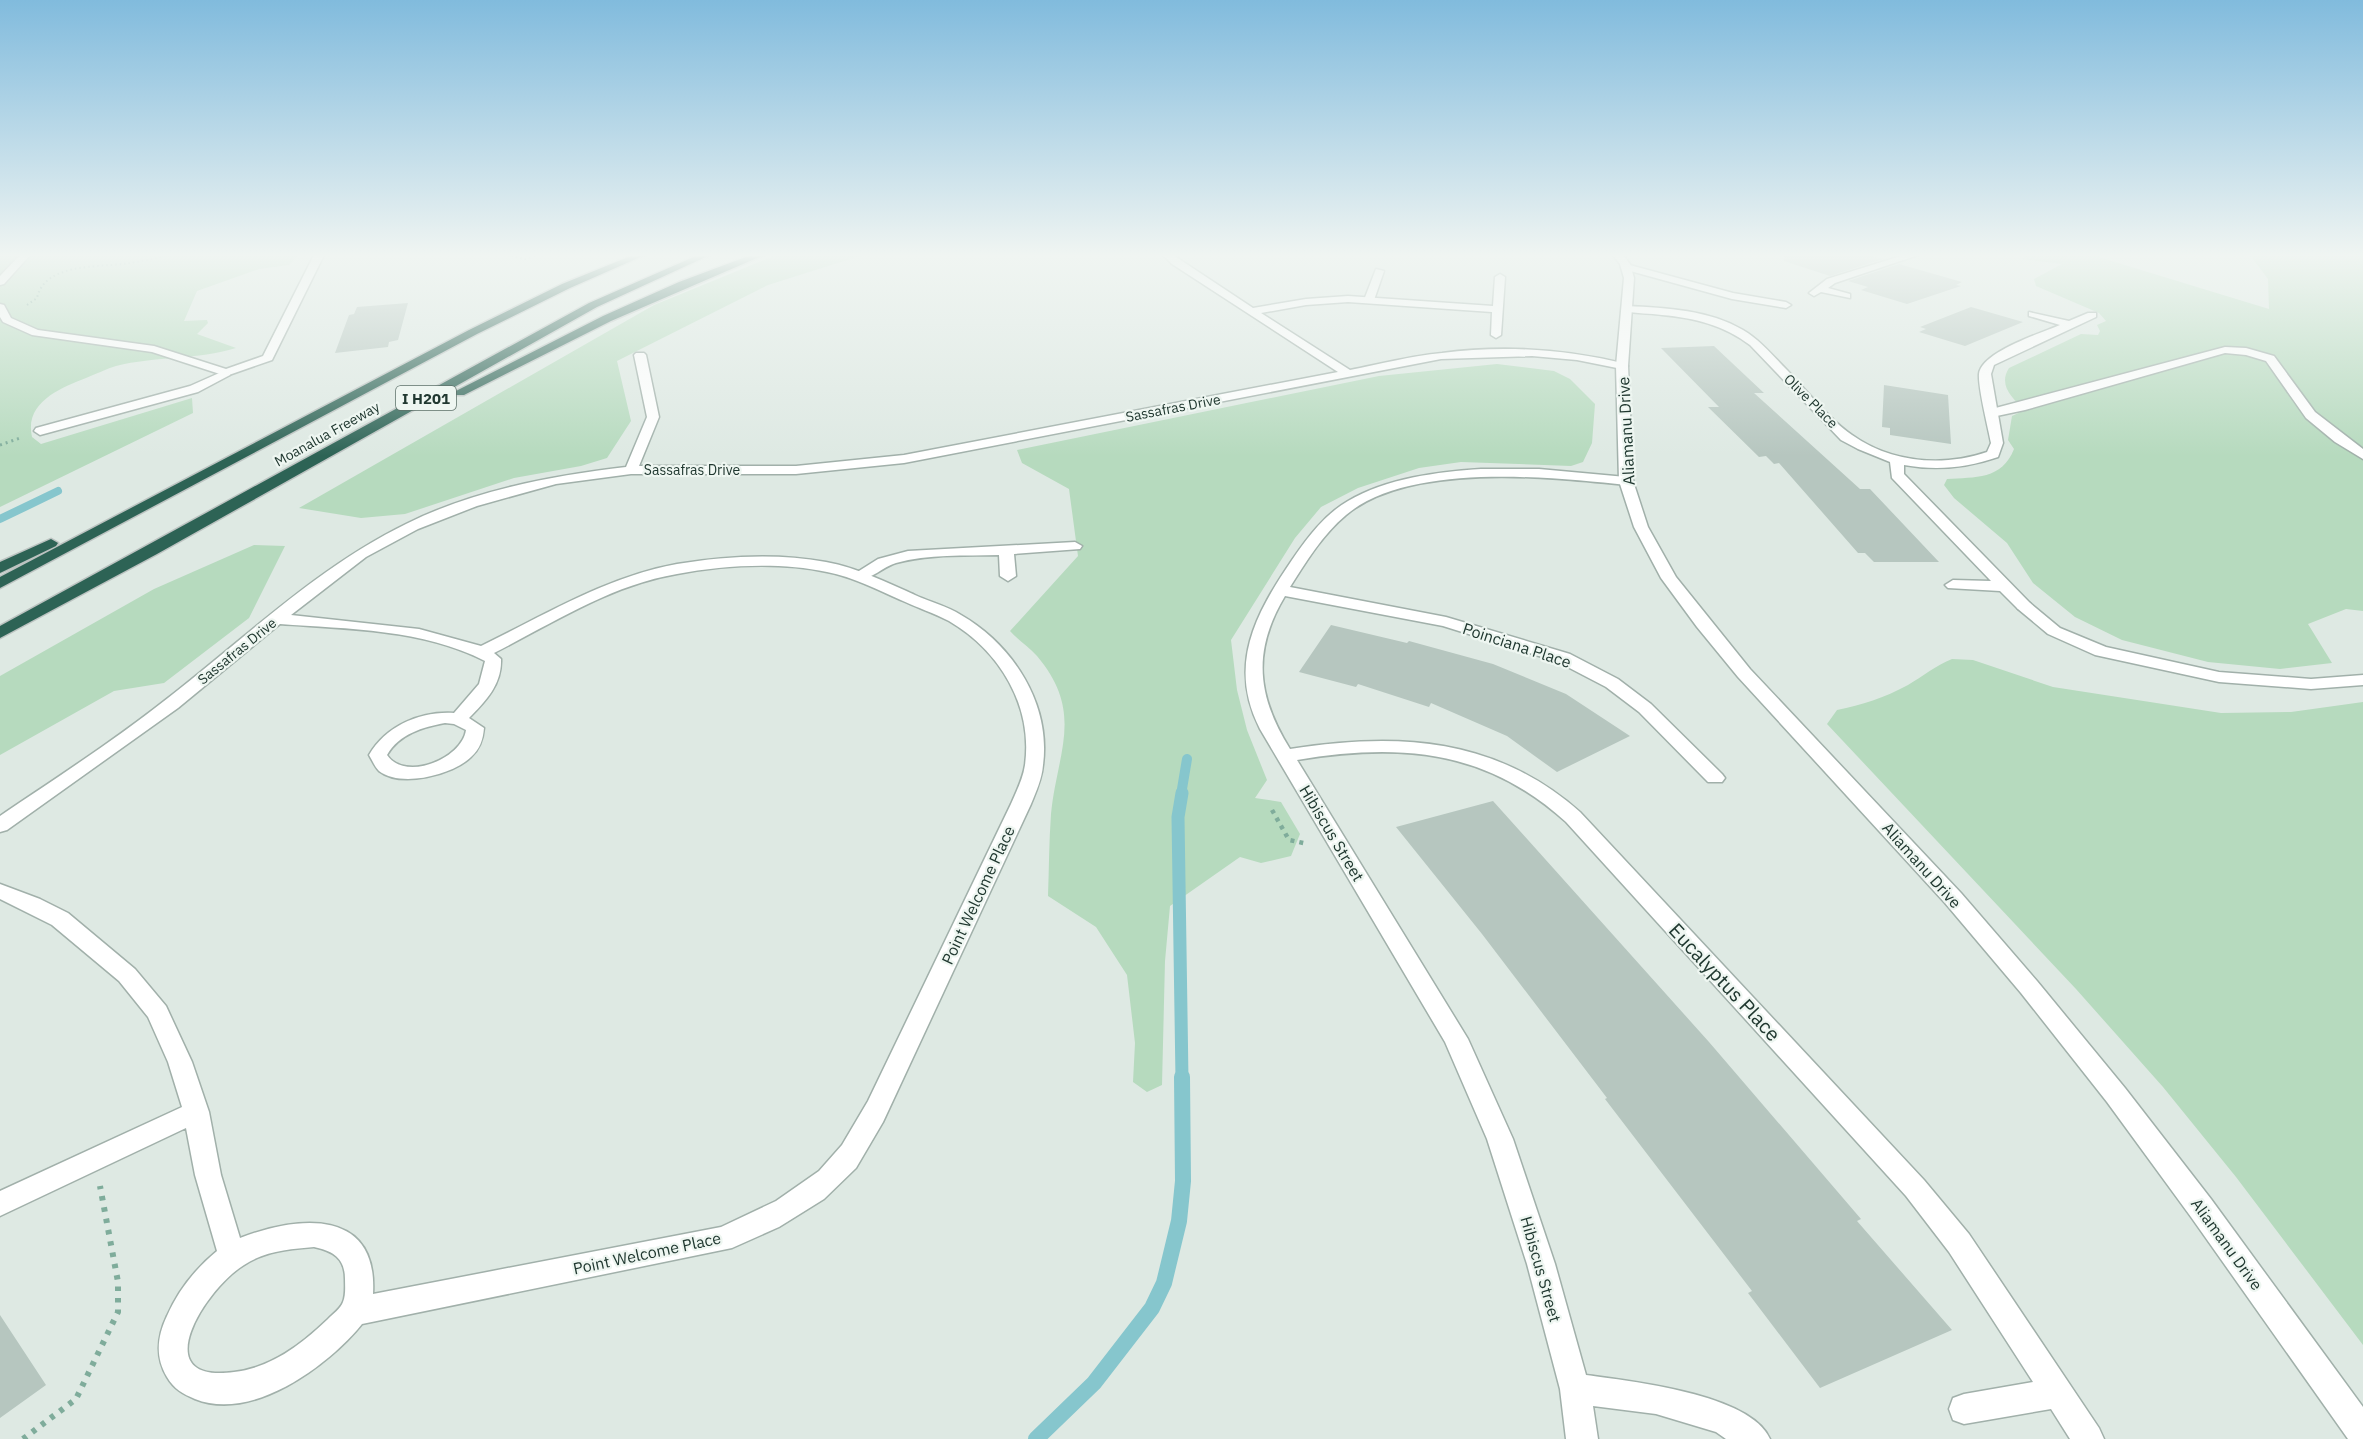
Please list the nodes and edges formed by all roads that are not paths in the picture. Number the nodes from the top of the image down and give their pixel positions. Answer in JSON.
{"nodes":[{"id":1,"x":12,"y":322,"type":"edge"},
{"id":2,"x":286,"y":322,"type":"edge"},
{"id":3,"x":489,"y":322,"type":"edge"},
{"id":4,"x":493,"y":322,"type":"edge"},
{"id":5,"x":562,"y":322,"type":"edge"},
{"id":6,"x":600,"y":322,"type":"edge"},
{"id":7,"x":1271,"y":322,"type":"edge"},
{"id":8,"x":1496,"y":322,"type":"edge"},
{"id":9,"x":1627,"y":322,"type":"edge"},
{"id":10,"x":1719,"y":322,"type":"edge"},
{"id":11,"x":2061,"y":322,"type":"edge"},
{"id":12,"x":2077,"y":322,"type":"edge"},
{"id":13,"x":2071,"y":325,"type":"junction"},
{"id":14,"x":473,"y":332,"type":"junction"},
{"id":15,"x":1496,"y":335,"type":"dead end"},
{"id":16,"x":640,"y":355,"type":"dead end"},
{"id":17,"x":1622,"y":366,"type":"junction"},
{"id":18,"x":226,"y":373,"type":"junction"},
{"id":19,"x":1347,"y":373,"type":"junction"},
{"id":20,"x":331,"y":408,"type":"junction"},
{"id":21,"x":1992,"y":413,"type":"junction"},
{"id":22,"x":40,"y":431,"type":"dead end"},
{"id":23,"x":2363,"y":455,"type":"edge"},
{"id":24,"x":1897,"y":460,"type":"junction"},
{"id":25,"x":631,"y":470,"type":"junction"},
{"id":26,"x":1626,"y":481,"type":"junction"},
{"id":27,"x":1075,"y":546,"type":"dead end"},
{"id":28,"x":1006,"y":550,"type":"junction"},
{"id":29,"x":152,"y":551,"type":"junction"},
{"id":30,"x":0,"y":568,"type":"edge"},
{"id":31,"x":859,"y":576,"type":"junction"},
{"id":32,"x":1008,"y":576,"type":"dead end"},
{"id":33,"x":0,"y":584,"type":"edge"},
{"id":34,"x":1953,"y":585,"type":"dead end"},
{"id":35,"x":2004,"y":586,"type":"junction"},
{"id":36,"x":1281,"y":590,"type":"junction"},
{"id":37,"x":276,"y":620,"type":"junction"},
{"id":38,"x":0,"y":633,"type":"edge"},
{"id":39,"x":482,"y":652,"type":"junction"},
{"id":40,"x":2363,"y":680,"type":"edge"},
{"id":41,"x":458,"y":719,"type":"junction"},
{"id":42,"x":1285,"y":756,"type":"junction"},
{"id":43,"x":1715,"y":778,"type":"dead end"},
{"id":44,"x":0,"y":825,"type":"edge"},
{"id":45,"x":0,"y":891,"type":"edge"},
{"id":46,"x":196,"y":1112,"type":"junction"},
{"id":47,"x":0,"y":1204,"type":"edge"},
{"id":48,"x":232,"y":1256,"type":"junction"},
{"id":49,"x":354,"y":1312,"type":"junction"},
{"id":50,"x":1575,"y":1389,"type":"junction"},
{"id":51,"x":2058,"y":1393,"type":"junction"},
{"id":52,"x":1964,"y":1409,"type":"dead end"},
{"id":53,"x":2363,"y":1433,"type":"edge"},
{"id":54,"x":1582,"y":1439,"type":"edge"},
{"id":55,"x":1754,"y":1439,"type":"edge"},
{"id":56,"x":2088,"y":1439,"type":"edge"}],
"edges":[{"from":1,"to":18,"type":"street"},
{"from":2,"to":18,"type":"street"},
{"from":3,"to":14,"type":"highway"},
{"from":4,"to":14,"type":"highway","name":"Moanalua Freeway","number":"I H201"},
{"from":5,"to":29,"type":"highway","name":"Moanalua Freeway","number":"I H201"},
{"from":6,"to":29,"type":"highway"},
{"from":7,"to":19,"type":"street"},
{"from":8,"to":15,"type":"street"},
{"from":9,"to":17,"type":"street","name":"Aliamanu Drive"},
{"from":10,"to":24,"type":"street","name":"Olive Place"},
{"from":11,"to":13,"type":"street"},
{"from":12,"to":13,"type":"street","name":"Olive Place"},
{"from":13,"to":21,"type":"street","name":"Olive Place"},
{"from":14,"to":20,"type":"highway","name":"Moanalua Freeway","number":"I H201"},
{"from":16,"to":25,"type":"street"},
{"from":17,"to":19,"type":"street","name":"Sassafras Drive"},
{"from":17,"to":26,"type":"street","name":"Aliamanu Drive"},
{"from":18,"to":22,"type":"street"},
{"from":19,"to":25,"type":"street","name":"Sassafras Drive"},
{"from":20,"to":30,"type":"highway"},
{"from":20,"to":33,"type":"highway","name":"Moanalua Freeway","number":"I H201"},
{"from":21,"to":23,"type":"street"},
{"from":21,"to":24,"type":"street","name":"Olive Place"},
{"from":24,"to":35,"type":"street"},
{"from":25,"to":37,"type":"street","name":"Sassafras Drive"},
{"from":26,"to":36,"type":"street","name":"Hibiscus Street"},
{"from":26,"to":53,"type":"street","name":"Aliamanu Drive"},
{"from":27,"to":28,"type":"street"},
{"from":28,"to":31,"type":"street"},
{"from":28,"to":32,"type":"street"},
{"from":29,"to":38,"type":"highway","name":"Moanalua Freeway","number":"I H201"},
{"from":31,"to":39,"type":"street","name":"Point Welcome Place"},
{"from":31,"to":49,"type":"street","name":"Point Welcome Place"},
{"from":34,"to":35,"type":"street"},
{"from":35,"to":40,"type":"street"},
{"from":36,"to":42,"type":"street","name":"Hibiscus Street"},
{"from":36,"to":43,"type":"street","name":"Poinciana Place"},
{"from":37,"to":39,"type":"street"},
{"from":37,"to":44,"type":"street","name":"Sassafras Drive"},
{"from":39,"to":41,"type":"street"},
{"from":41,"to":41,"type":"street"},
{"from":42,"to":50,"type":"street","name":"Hibiscus Street"},
{"from":42,"to":51,"type":"street","name":"Eucalyptus Place"},
{"from":45,"to":46,"type":"street"},
{"from":46,"to":47,"type":"street"},
{"from":46,"to":48,"type":"street"},
{"from":48,"to":49,"type":"street"},
{"from":48,"to":49,"type":"street"},
{"from":50,"to":54,"type":"street","name":"Hibiscus Street"},
{"from":50,"to":55,"type":"street"},
{"from":51,"to":52,"type":"street"},
{"from":51,"to":56,"type":"street","name":"Eucalyptus Place"}]}
